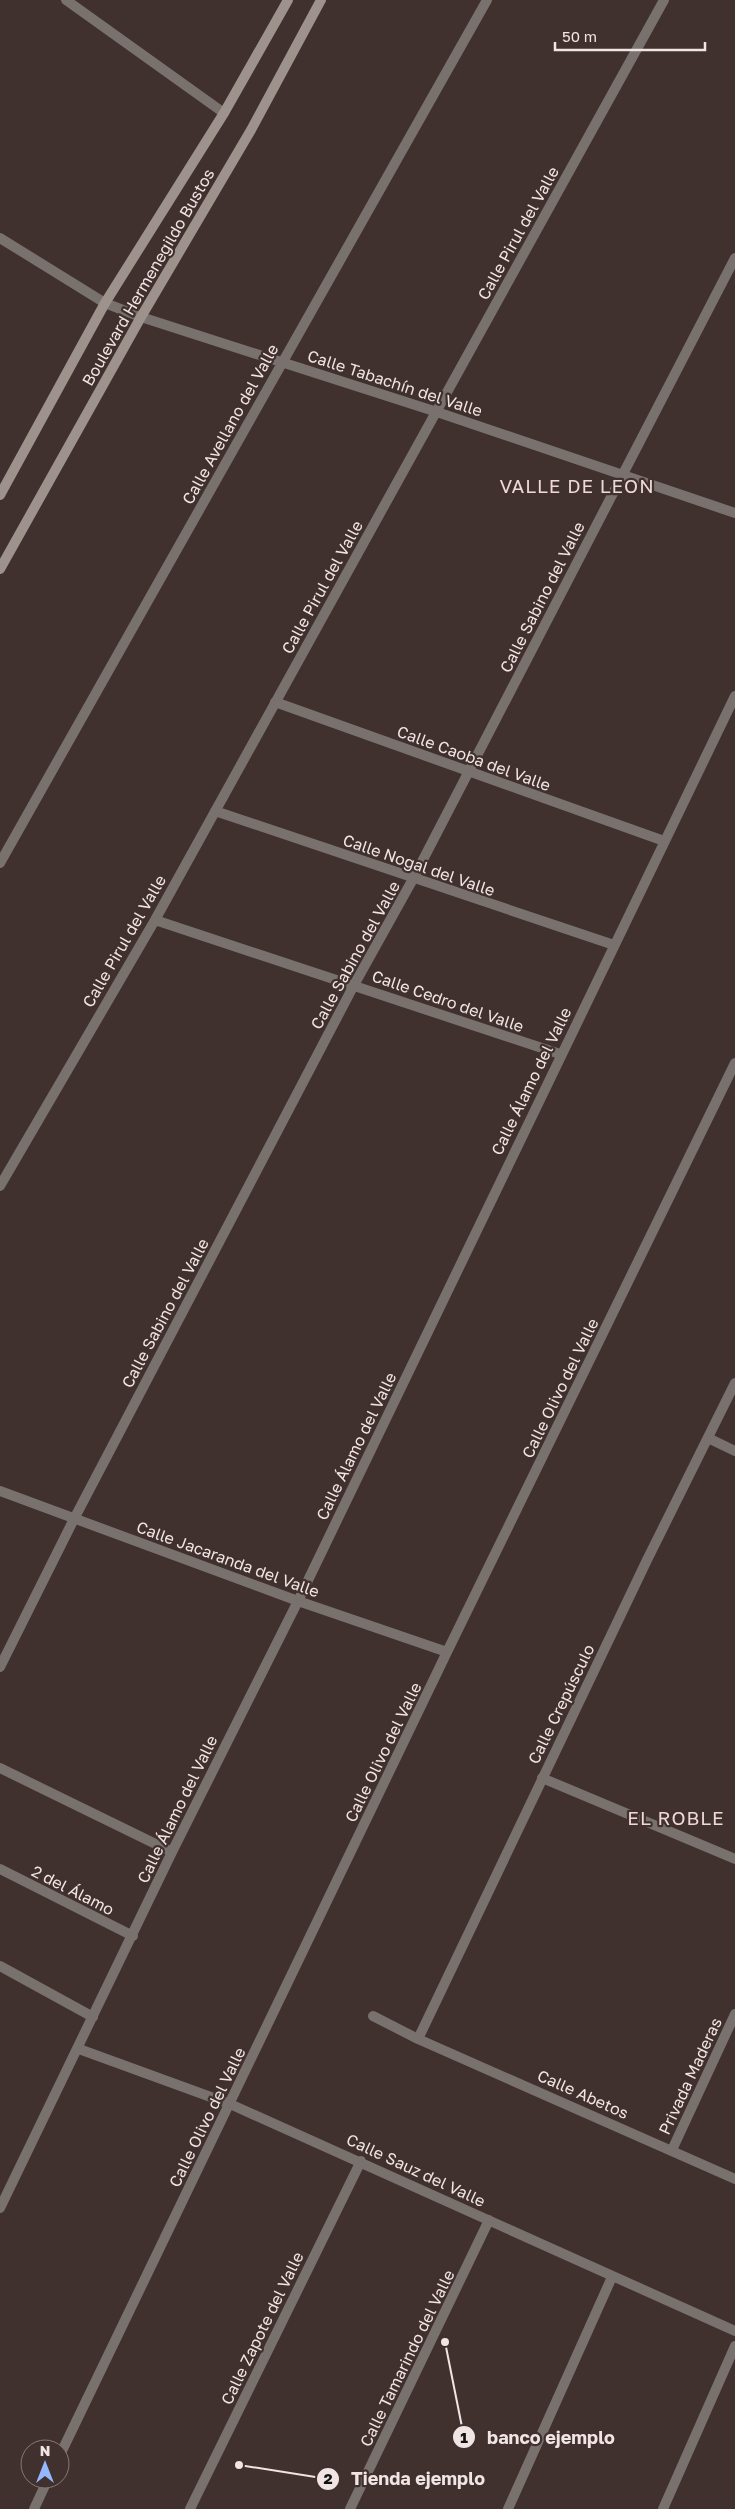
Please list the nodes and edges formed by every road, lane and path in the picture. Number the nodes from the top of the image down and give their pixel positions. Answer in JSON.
{"nodes":[{"id":1,"x":66,"y":0,"type":"edge"},
{"id":2,"x":288,"y":0,"type":"edge"},
{"id":3,"x":321,"y":0,"type":"edge"},
{"id":4,"x":487,"y":0,"type":"edge"},
{"id":5,"x":664,"y":0,"type":"edge"},
{"id":6,"x":224,"y":113,"type":"junction"},
{"id":7,"x":0,"y":238,"type":"edge"},
{"id":8,"x":735,"y":258,"type":"edge"},
{"id":9,"x":105,"y":303,"type":"junction"},
{"id":10,"x":141,"y":317,"type":"junction"},
{"id":11,"x":282,"y":363,"type":"junction"},
{"id":12,"x":437,"y":412,"type":"junction"},
{"id":13,"x":623,"y":474,"type":"junction"},
{"id":14,"x":0,"y":495,"type":"edge"},
{"id":15,"x":735,"y":513,"type":"edge"},
{"id":16,"x":0,"y":569,"type":"edge"},
{"id":17,"x":735,"y":696,"type":"edge"},
{"id":18,"x":275,"y":702,"type":"junction"},
{"id":19,"x":468,"y":772,"type":"junction"},
{"id":20,"x":214,"y":811,"type":"junction"},
{"id":21,"x":664,"y":841,"type":"junction"},
{"id":22,"x":0,"y":863,"type":"edge"},
{"id":23,"x":413,"y":879,"type":"junction"},
{"id":24,"x":155,"y":920,"type":"junction"},
{"id":25,"x":614,"y":945,"type":"junction"},
{"id":26,"x":354,"y":985,"type":"junction"},
{"id":27,"x":560,"y":1054,"type":"junction"},
{"id":28,"x":735,"y":1063,"type":"edge"},
{"id":29,"x":0,"y":1186,"type":"edge"},
{"id":30,"x":735,"y":1384,"type":"edge"},
{"id":31,"x":708,"y":1438,"type":"junction"},
{"id":32,"x":735,"y":1451,"type":"edge"},
{"id":33,"x":0,"y":1491,"type":"edge"},
{"id":34,"x":74,"y":1519,"type":"junction"},
{"id":35,"x":298,"y":1601,"type":"junction"},
{"id":36,"x":447,"y":1652,"type":"junction"},
{"id":37,"x":0,"y":1667,"type":"edge"},
{"id":38,"x":0,"y":1768,"type":"edge"},
{"id":39,"x":542,"y":1778,"type":"junction"},
{"id":40,"x":172,"y":1852,"type":"junction"},
{"id":41,"x":735,"y":1859,"type":"edge"},
{"id":42,"x":0,"y":1869,"type":"edge"},
{"id":43,"x":133,"y":1936,"type":"junction"},
{"id":44,"x":0,"y":1966,"type":"edge"},
{"id":45,"x":735,"y":2014,"type":"edge"},
{"id":46,"x":93,"y":2016,"type":"junction"},
{"id":47,"x":373,"y":2016,"type":"dead end"},
{"id":48,"x":418,"y":2039,"type":"junction"},
{"id":49,"x":78,"y":2049,"type":"junction"},
{"id":50,"x":230,"y":2104,"type":"junction"},
{"id":51,"x":672,"y":2150,"type":"junction"},
{"id":52,"x":361,"y":2160,"type":"junction"},
{"id":53,"x":735,"y":2179,"type":"edge"},
{"id":54,"x":0,"y":2208,"type":"edge"},
{"id":55,"x":489,"y":2220,"type":"junction"},
{"id":56,"x":612,"y":2277,"type":"junction"},
{"id":57,"x":735,"y":2331,"type":"edge"},
{"id":58,"x":735,"y":2346,"type":"edge"},
{"id":59,"x":68,"y":2439,"type":"edge"},
{"id":60,"x":43,"y":2489,"type":"edge"},
{"id":61,"x":34,"y":2509,"type":"edge"},
{"id":62,"x":190,"y":2509,"type":"edge"},
{"id":63,"x":350,"y":2509,"type":"edge"},
{"id":64,"x":508,"y":2509,"type":"edge"},
{"id":65,"x":663,"y":2509,"type":"edge"}],
"edges":[{"from":1,"to":6,"type":"street"},
{"from":2,"to":6,"type":"street","name":"Boulevard Hermenegildo Bustos"},
{"from":3,"to":10,"type":"street","name":"Boulevard Hermenegildo Bustos"},
{"from":4,"to":11,"type":"street","name":"Calle Avellano del Valle"},
{"from":5,"to":12,"type":"street","name":"Calle Pirul del Valle"},
{"from":6,"to":9,"type":"street","name":"Boulevard Hermenegildo Bustos"},
{"from":7,"to":9,"type":"street","name":"Calle Tabachín del Valle"},
{"from":8,"to":13,"type":"street","name":"Calle Sabino del Valle"},
{"from":9,"to":10,"type":"street","name":"Calle Tabachín del Valle"},
{"from":9,"to":14,"type":"street","name":"Boulevard Hermenegildo Bustos"},
{"from":10,"to":11,"type":"street","name":"Calle Tabachín del Valle"},
{"from":10,"to":16,"type":"street","name":"Boulevard Hermenegildo Bustos"},
{"from":11,"to":12,"type":"street","name":"Calle Tabachín del Valle"},
{"from":11,"to":22,"type":"street","name":"Calle Avellano del Valle"},
{"from":12,"to":13,"type":"street","name":"Calle Tabachín del Valle"},
{"from":12,"to":18,"type":"street","name":"Calle Pirul del Valle"},
{"from":13,"to":15,"type":"street","name":"Calle Tabachín del Valle"},
{"from":13,"to":19,"type":"street","name":"Calle Sabino del Valle"},
{"from":17,"to":21,"type":"street","name":"Calle Álamo del Valle"},
{"from":18,"to":19,"type":"street","name":"Calle Caoba del Valle"},
{"from":18,"to":20,"type":"street","name":"Calle Pirul del Valle"},
{"from":19,"to":21,"type":"street","name":"Calle Caoba del Valle"},
{"from":19,"to":23,"type":"street","name":"Calle Sabino del Valle"},
{"from":20,"to":23,"type":"street","name":"Calle Nogal del Valle"},
{"from":20,"to":24,"type":"street","name":"Calle Pirul del Valle"},
{"from":21,"to":25,"type":"street","name":"Calle Álamo del Valle"},
{"from":23,"to":25,"type":"street","name":"Calle Nogal del Valle"},
{"from":23,"to":26,"type":"street","name":"Calle Sabino del Valle"},
{"from":24,"to":26,"type":"street","name":"Calle Cedro del Valle"},
{"from":24,"to":29,"type":"street","name":"Calle Pirul del Valle"},
{"from":25,"to":27,"type":"street","name":"Calle Álamo del Valle"},
{"from":26,"to":27,"type":"street","name":"Calle Cedro del Valle"},
{"from":26,"to":34,"type":"street","name":"Calle Sabino del Valle"},
{"from":27,"to":35,"type":"street","name":"Calle Álamo del Valle"},
{"from":28,"to":36,"type":"street","name":"Calle Olivo del Valle"},
{"from":30,"to":31,"type":"street","name":"Calle Crepúsculo"},
{"from":31,"to":32,"type":"street"},
{"from":31,"to":39,"type":"street","name":"Calle Crepúsculo"},
{"from":33,"to":34,"type":"street","name":"Calle Jacaranda del Valle"},
{"from":34,"to":35,"type":"street","name":"Calle Jacaranda del Valle"},
{"from":34,"to":37,"type":"street","name":"Calle Sabino del Valle"},
{"from":35,"to":36,"type":"street","name":"Calle Jacaranda del Valle"},
{"from":35,"to":40,"type":"street","name":"Calle Álamo del Valle"},
{"from":36,"to":50,"type":"street","name":"Calle Olivo del Valle"},
{"from":38,"to":40,"type":"street"},
{"from":39,"to":41,"type":"street"},
{"from":39,"to":48,"type":"street","name":"Calle Crepúsculo"},
{"from":40,"to":43,"type":"street","name":"Calle Álamo del Valle"},
{"from":42,"to":43,"type":"street","name":"2 del Álamo"},
{"from":43,"to":46,"type":"street","name":"Calle Álamo del Valle"},
{"from":44,"to":46,"type":"street"},
{"from":45,"to":51,"type":"street","name":"Privada Maderas"},
{"from":46,"to":49,"type":"street","name":"Calle Álamo del Valle"},
{"from":47,"to":48,"type":"street","name":"Calle Abetos"},
{"from":48,"to":51,"type":"street","name":"Calle Abetos"},
{"from":49,"to":50,"type":"street","name":"Calle Sauz del Valle"},
{"from":49,"to":54,"type":"street","name":"Calle Álamo del Valle"},
{"from":50,"to":52,"type":"street","name":"Calle Sauz del Valle"},
{"from":50,"to":59,"type":"street","name":"Calle Olivo del Valle"},
{"from":51,"to":53,"type":"street","name":"Calle Abetos"},
{"from":52,"to":55,"type":"street","name":"Calle Sauz del Valle"},
{"from":52,"to":62,"type":"street","name":"Calle Zapote del Valle"},
{"from":55,"to":56,"type":"street","name":"Calle Sauz del Valle"},
{"from":55,"to":63,"type":"street","name":"Calle Tamarindo del Valle"},
{"from":56,"to":57,"type":"street","name":"Calle Sauz del Valle"},
{"from":56,"to":64,"type":"street"},
{"from":58,"to":65,"type":"street"},
{"from":60,"to":61,"type":"street"}]}
